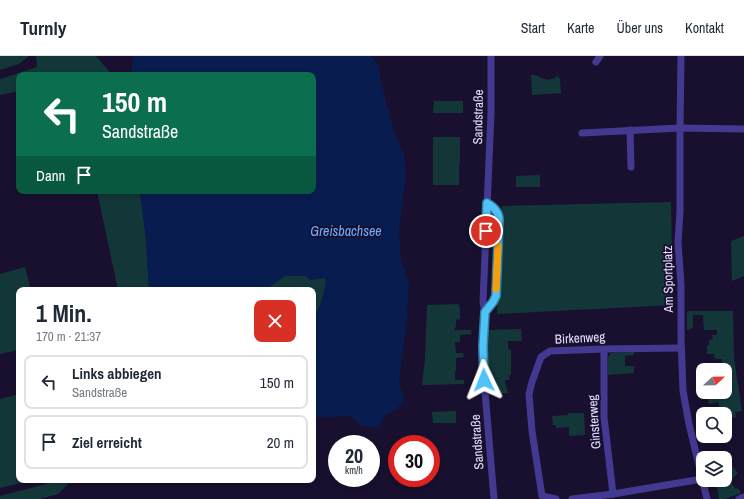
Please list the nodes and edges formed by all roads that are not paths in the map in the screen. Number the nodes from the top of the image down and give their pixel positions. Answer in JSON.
{"nodes":[{"id":1,"x":490,"y":56,"type":"edge"},
{"id":2,"x":681,"y":56,"type":"edge"},
{"id":3,"x":680,"y":128,"type":"junction"},
{"id":4,"x":744,"y":129,"type":"edge"},
{"id":5,"x":630,"y":130,"type":"junction"},
{"id":6,"x":582,"y":133,"type":"dead end"},
{"id":7,"x":631,"y":167,"type":"dead end"},
{"id":8,"x":487,"y":203,"type":"junction"},
{"id":9,"x":485,"y":312,"type":"junction"},
{"id":10,"x":681,"y":348,"type":"junction"},
{"id":11,"x":604,"y":349,"type":"junction"},
{"id":12,"x":696,"y":454,"type":"edge"},
{"id":13,"x":696,"y":481,"type":"edge"},
{"id":14,"x":704,"y":487,"type":"edge"},
{"id":15,"x":613,"y":494,"type":"junction"},
{"id":16,"x":744,"y":497,"type":"edge"},
{"id":17,"x":494,"y":499,"type":"edge"},
{"id":18,"x":556,"y":499,"type":"edge"},
{"id":19,"x":572,"y":499,"type":"edge"},
{"id":20,"x":707,"y":499,"type":"edge"},
{"id":21,"x":739,"y":499,"type":"edge"}],
"edges":[{"from":1,"to":8,"type":"street","name":"Sandstraße"},
{"from":2,"to":3,"type":"street","name":"Am Sportplatz"},
{"from":3,"to":4,"type":"street"},
{"from":3,"to":5,"type":"street"},
{"from":3,"to":10,"type":"street","name":"Am Sportplatz"},
{"from":5,"to":6,"type":"street"},
{"from":5,"to":7,"type":"street"},
{"from":8,"to":9,"type":"street","name":"Sandstraße"},
{"from":8,"to":9,"type":"street"},
{"from":9,"to":17,"type":"street","name":"Sandstraße"},
{"from":10,"to":11,"type":"street","name":"Birkenweg"},
{"from":10,"to":12,"type":"street","name":"Am Sportplatz"},
{"from":11,"to":15,"type":"street","name":"Ginsterweg"},
{"from":11,"to":18,"type":"street","name":"Birkenweg"},
{"from":13,"to":15,"type":"street"},
{"from":14,"to":20,"type":"street","name":"Am Sportplatz"},
{"from":15,"to":19,"type":"street"},
{"from":16,"to":21,"type":"street"}]}
